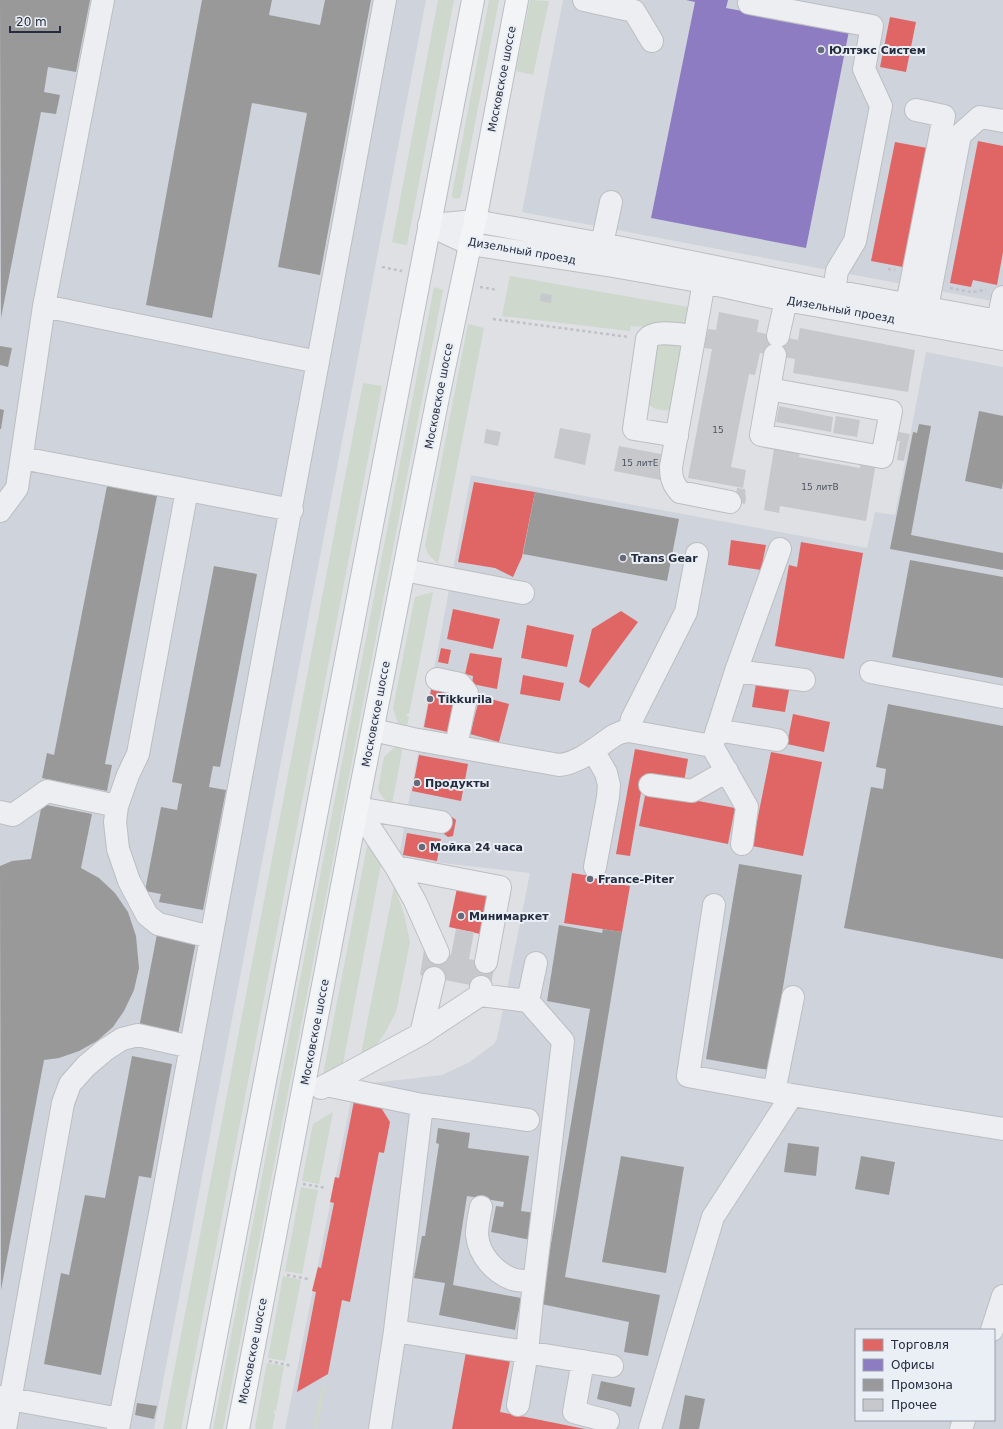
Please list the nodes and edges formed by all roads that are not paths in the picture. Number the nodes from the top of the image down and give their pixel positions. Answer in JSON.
{"nodes":[{"id":1,"x":103,"y":0,"type":"edge"},
{"id":2,"x":385,"y":0,"type":"edge"},
{"id":3,"x":473,"y":0,"type":"edge"},
{"id":4,"x":517,"y":0,"type":"edge"},
{"id":5,"x":584,"y":0,"type":"edge"},
{"id":6,"x":749,"y":3,"type":"dead end"},
{"id":7,"x":652,"y":41,"type":"dead end"},
{"id":8,"x":916,"y":110,"type":"dead end"},
{"id":9,"x":1003,"y":121,"type":"edge"},
{"id":10,"x":611,"y":202,"type":"dead end"},
{"id":11,"x":475,"y":221,"type":"junction"},
{"id":12,"x":429,"y":225,"type":"junction"},
{"id":13,"x":470,"y":244,"type":"junction"},
{"id":14,"x":602,"y":244,"type":"junction"},
{"id":15,"x":704,"y":282,"type":"junction"},
{"id":16,"x":834,"y":291,"type":"junction"},
{"id":17,"x":996,"y":293,"type":"edge"},
{"id":18,"x":786,"y":300,"type":"junction"},
{"id":19,"x":44,"y":306,"type":"junction"},
{"id":20,"x":917,"y":306,"type":"junction"},
{"id":21,"x":1001,"y":327,"type":"edge"},
{"id":22,"x":694,"y":336,"type":"junction"},
{"id":23,"x":318,"y":362,"type":"junction"},
{"id":24,"x":769,"y":389,"type":"junction"},
{"id":25,"x":677,"y":436,"type":"junction"},
{"id":26,"x":22,"y":458,"type":"junction"},
{"id":27,"x":187,"y":490,"type":"junction"},
{"id":28,"x":730,"y":502,"type":"dead end"},
{"id":29,"x":292,"y":510,"type":"junction"},
{"id":30,"x":0,"y":511,"type":"edge"},
{"id":31,"x":780,"y":549,"type":"dead end"},
{"id":32,"x":697,"y":554,"type":"dead end"},
{"id":33,"x":404,"y":570,"type":"junction"},
{"id":34,"x":523,"y":594,"type":"dead end"},
{"id":35,"x":736,"y":671,"type":"junction"},
{"id":36,"x":871,"y":672,"type":"dead end"},
{"id":37,"x":437,"y":679,"type":"dead end"},
{"id":38,"x":804,"y":680,"type":"dead end"},
{"id":39,"x":1003,"y":697,"type":"edge"},
{"id":40,"x":373,"y":730,"type":"junction"},
{"id":41,"x":629,"y":731,"type":"junction"},
{"id":42,"x":714,"y":738,"type":"junction"},
{"id":43,"x":777,"y":740,"type":"dead end"},
{"id":44,"x":456,"y":746,"type":"junction"},
{"id":45,"x":593,"y":750,"type":"junction"},
{"id":46,"x":727,"y":771,"type":"junction"},
{"id":47,"x":650,"y":785,"type":"dead end"},
{"id":48,"x":117,"y":806,"type":"junction"},
{"id":49,"x":357,"y":808,"type":"junction"},
{"id":50,"x":0,"y":812,"type":"edge"},
{"id":51,"x":441,"y":822,"type":"dead end"},
{"id":52,"x":742,"y":844,"type":"dead end"},
{"id":53,"x":396,"y":867,"type":"junction"},
{"id":54,"x":595,"y":867,"type":"dead end"},
{"id":55,"x":714,"y":905,"type":"dead end"},
{"id":56,"x":211,"y":937,"type":"junction"},
{"id":57,"x":438,"y":953,"type":"dead end"},
{"id":58,"x":486,"y":962,"type":"dead end"},
{"id":59,"x":536,"y":963,"type":"dead end"},
{"id":60,"x":434,"y":978,"type":"dead end"},
{"id":61,"x":793,"y":997,"type":"dead end"},
{"id":62,"x":528,"y":1001,"type":"junction"},
{"id":63,"x":421,"y":1034,"type":"junction"},
{"id":64,"x":191,"y":1047,"type":"junction"},
{"id":65,"x":326,"y":1085,"type":"junction"},
{"id":66,"x":783,"y":1093,"type":"junction"},
{"id":67,"x":302,"y":1098,"type":"junction"},
{"id":68,"x":422,"y":1105,"type":"junction"},
{"id":69,"x":528,"y":1120,"type":"dead end"},
{"id":70,"x":1003,"y":1129,"type":"edge"},
{"id":71,"x":481,"y":1208,"type":"dead end"},
{"id":72,"x":534,"y":1282,"type":"junction"},
{"id":73,"x":1003,"y":1296,"type":"edge"},
{"id":74,"x":992,"y":1329,"type":"edge"},
{"id":75,"x":395,"y":1331,"type":"junction"},
{"id":76,"x":527,"y":1352,"type":"junction"},
{"id":77,"x":583,"y":1361,"type":"junction"},
{"id":78,"x":612,"y":1366,"type":"dead end"},
{"id":79,"x":5,"y":1398,"type":"edge"},
{"id":80,"x":518,"y":1405,"type":"dead end"},
{"id":81,"x":608,"y":1421,"type":"dead end"},
{"id":82,"x":119,"y":1424,"type":"edge"},
{"id":83,"x":5,"y":1429,"type":"edge"},
{"id":84,"x":198,"y":1429,"type":"edge"},
{"id":85,"x":238,"y":1429,"type":"edge"},
{"id":86,"x":380,"y":1429,"type":"edge"},
{"id":87,"x":650,"y":1429,"type":"edge"}],
"edges":[{"from":1,"to":19,"type":"street"},
{"from":2,"to":23,"type":"street"},
{"from":3,"to":12,"type":"main road"},
{"from":4,"to":11,"type":"main road","name":"Московское шоссе"},
{"from":5,"to":7,"type":"street"},
{"from":6,"to":16,"type":"street"},
{"from":8,"to":20,"type":"street"},
{"from":9,"to":20,"type":"street"},
{"from":10,"to":14,"type":"street"},
{"from":11,"to":12,"type":"street","name":"Дизельный проезд"},
{"from":11,"to":13,"type":"main road","name":"Московское шоссе"},
{"from":11,"to":14,"type":"street","name":"Дизельный проезд"},
{"from":12,"to":13,"type":"street","name":"Дизельный проезд"},
{"from":12,"to":84,"type":"main road"},
{"from":13,"to":15,"type":"street","name":"Дизельный проезд"},
{"from":13,"to":33,"type":"main road","name":"Московское шоссе"},
{"from":14,"to":16,"type":"street","name":"Дизельный проезд"},
{"from":15,"to":18,"type":"street","name":"Дизельный проезд"},
{"from":15,"to":22,"type":"street"},
{"from":16,"to":20,"type":"street","name":"Дизельный проезд"},
{"from":17,"to":21,"type":"street"},
{"from":18,"to":21,"type":"street","name":"Дизельный проезд"},
{"from":18,"to":24,"type":"street"},
{"from":19,"to":23,"type":"street"},
{"from":19,"to":26,"type":"street"},
{"from":20,"to":21,"type":"street","name":"Дизельный проезд"},
{"from":22,"to":25,"type":"street"},
{"from":22,"to":25,"type":"street"},
{"from":23,"to":29,"type":"street"},
{"from":24,"to":24,"type":"street"},
{"from":25,"to":28,"type":"street"},
{"from":26,"to":27,"type":"street"},
{"from":26,"to":30,"type":"street"},
{"from":27,"to":29,"type":"street"},
{"from":27,"to":48,"type":"street"},
{"from":29,"to":56,"type":"street"},
{"from":31,"to":35,"type":"street"},
{"from":32,"to":41,"type":"street"},
{"from":33,"to":34,"type":"street"},
{"from":33,"to":40,"type":"main road","name":"Московское шоссе"},
{"from":35,"to":38,"type":"street"},
{"from":35,"to":42,"type":"street"},
{"from":36,"to":39,"type":"street"},
{"from":37,"to":44,"type":"street"},
{"from":40,"to":44,"type":"street"},
{"from":40,"to":49,"type":"main road","name":"Московское шоссе"},
{"from":41,"to":42,"type":"street"},
{"from":41,"to":45,"type":"street"},
{"from":42,"to":43,"type":"street"},
{"from":42,"to":46,"type":"street"},
{"from":44,"to":45,"type":"street"},
{"from":45,"to":54,"type":"street"},
{"from":46,"to":47,"type":"street"},
{"from":46,"to":52,"type":"street"},
{"from":48,"to":50,"type":"street"},
{"from":48,"to":56,"type":"street"},
{"from":49,"to":51,"type":"street"},
{"from":49,"to":53,"type":"street"},
{"from":49,"to":67,"type":"main road","name":"Московское шоссе"},
{"from":53,"to":57,"type":"street"},
{"from":53,"to":58,"type":"street"},
{"from":55,"to":66,"type":"street"},
{"from":56,"to":64,"type":"street"},
{"from":59,"to":62,"type":"street"},
{"from":60,"to":63,"type":"street"},
{"from":61,"to":66,"type":"street"},
{"from":62,"to":63,"type":"street"},
{"from":62,"to":72,"type":"street"},
{"from":63,"to":65,"type":"street"},
{"from":64,"to":79,"type":"street"},
{"from":64,"to":82,"type":"street"},
{"from":65,"to":67,"type":"street"},
{"from":65,"to":68,"type":"street"},
{"from":66,"to":70,"type":"street"},
{"from":66,"to":87,"type":"street"},
{"from":67,"to":85,"type":"main road","name":"Московское шоссе"},
{"from":68,"to":69,"type":"street"},
{"from":68,"to":75,"type":"street"},
{"from":71,"to":72,"type":"street"},
{"from":72,"to":76,"type":"street"},
{"from":73,"to":74,"type":"street"},
{"from":75,"to":76,"type":"street"},
{"from":75,"to":86,"type":"street"},
{"from":76,"to":77,"type":"street"},
{"from":76,"to":80,"type":"street"},
{"from":77,"to":78,"type":"street"},
{"from":77,"to":81,"type":"street"},
{"from":79,"to":82,"type":"street"},
{"from":79,"to":83,"type":"street"}]}
